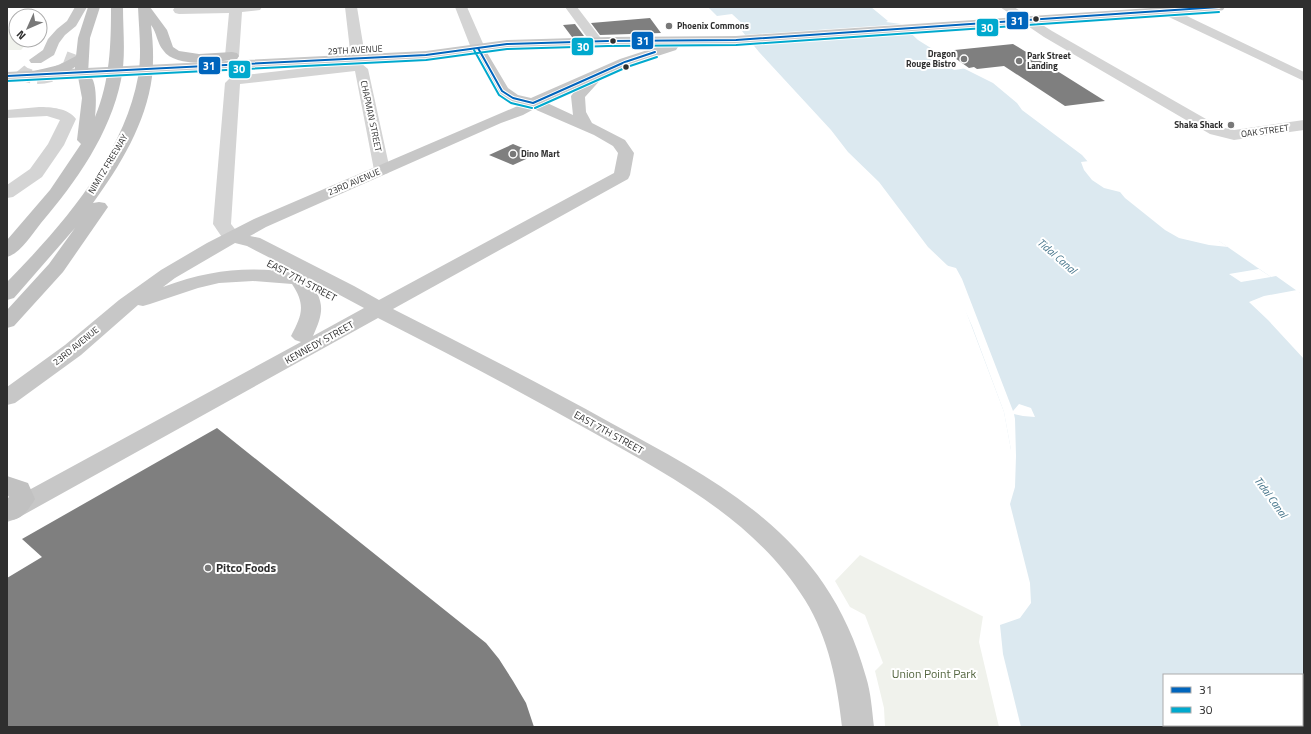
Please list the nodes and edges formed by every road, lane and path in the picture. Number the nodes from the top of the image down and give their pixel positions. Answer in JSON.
{"nodes":[{"id":1,"x":81,"y":7,"type":"edge"},
{"id":2,"x":94,"y":7,"type":"edge"},
{"id":3,"x":117,"y":7,"type":"edge"},
{"id":4,"x":256,"y":7,"type":"edge"},
{"id":5,"x":351,"y":7,"type":"edge"},
{"id":6,"x":461,"y":7,"type":"edge"},
{"id":7,"x":571,"y":7,"type":"edge"},
{"id":8,"x":576,"y":7,"type":"edge"},
{"id":9,"x":1006,"y":7,"type":"edge"},
{"id":10,"x":1218,"y":7,"type":"edge"},
{"id":11,"x":144,"y":8,"type":"edge"},
{"id":12,"x":236,"y":8,"type":"edge"},
{"id":13,"x":1162,"y":9,"type":"edge"},
{"id":14,"x":179,"y":10,"type":"dead end"},
{"id":15,"x":1026,"y":20,"type":"junction"},
{"id":16,"x":72,"y":23,"type":"junction"},
{"id":17,"x":594,"y":37,"type":"junction"},
{"id":18,"x":643,"y":40,"type":"junction"},
{"id":19,"x":736,"y":40,"type":"junction"},
{"id":20,"x":547,"y":44,"type":"junction"},
{"id":21,"x":478,"y":48,"type":"junction"},
{"id":22,"x":357,"y":50,"type":"junction"},
{"id":23,"x":232,"y":56,"type":"junction"},
{"id":24,"x":82,"y":58,"type":"junction"},
{"id":25,"x":486,"y":60,"type":"junction"},
{"id":26,"x":625,"y":62,"type":"junction"},
{"id":27,"x":18,"y":68,"type":"edge"},
{"id":28,"x":600,"y":74,"type":"junction"},
{"id":29,"x":35,"y":75,"type":"junction"},
{"id":30,"x":83,"y":75,"type":"junction"},
{"id":31,"x":1304,"y":77,"type":"edge"},
{"id":32,"x":236,"y":80,"type":"joint"},
{"id":33,"x":502,"y":91,"type":"junction"},
{"id":34,"x":533,"y":103,"type":"junction"},
{"id":35,"x":7,"y":114,"type":"edge"},
{"id":36,"x":563,"y":117,"type":"junction"},
{"id":37,"x":496,"y":120,"type":"junction"},
{"id":38,"x":585,"y":125,"type":"junction"},
{"id":39,"x":1304,"y":125,"type":"edge"},
{"id":40,"x":128,"y":132,"type":"junction"},
{"id":41,"x":84,"y":150,"type":"junction"},
{"id":42,"x":382,"y":170,"type":"junction"},
{"id":43,"x":7,"y":192,"type":"edge"},
{"id":44,"x":232,"y":237,"type":"junction"},
{"id":45,"x":7,"y":251,"type":"edge"},
{"id":46,"x":299,"y":279,"type":"junction"},
{"id":47,"x":7,"y":294,"type":"edge"},
{"id":48,"x":126,"y":304,"type":"junction"},
{"id":49,"x":367,"y":306,"type":"junction"},
{"id":50,"x":7,"y":322,"type":"edge"},
{"id":51,"x":302,"y":336,"type":"junction"},
{"id":52,"x":7,"y":398,"type":"edge"},
{"id":53,"x":10,"y":499,"type":"edge"},
{"id":54,"x":858,"y":727,"type":"edge"}],
"edges":[{"from":1,"to":16,"type":"main road"},
{"from":2,"to":24,"type":"highway"},
{"from":3,"to":41,"type":"highway"},
{"from":4,"to":12,"type":"street"},
{"from":5,"to":22,"type":"street"},
{"from":6,"to":21,"type":"street"},
{"from":7,"to":17,"type":"street"},
{"from":8,"to":17,"type":"street"},
{"from":9,"to":15,"type":"street"},
{"from":10,"to":13,"type":"main road"},
{"from":11,"to":23,"type":"highway"},
{"from":11,"to":40,"type":"highway","name":"NIMITZ FREEWAY"},
{"from":12,"to":14,"type":"street"},
{"from":12,"to":23,"type":"street"},
{"from":13,"to":15,"type":"main road"},
{"from":13,"to":31,"type":"street"},
{"from":15,"to":19,"type":"main road"},
{"from":15,"to":39,"type":"street","name":"OAK STREET"},
{"from":16,"to":27,"type":"main road"},
{"from":16,"to":27,"type":"main road"},
{"from":17,"to":18,"type":"main road","name":"29TH AVENUE"},
{"from":17,"to":20,"type":"main road","name":"29TH AVENUE"},
{"from":18,"to":19,"type":"main road","name":"29TH AVENUE"},
{"from":18,"to":26,"type":"main road"},
{"from":19,"to":26,"type":"main road","name":"23RD AVENUE"},
{"from":20,"to":21,"type":"main road","name":"29TH AVENUE"},
{"from":20,"to":25,"type":"main road"},
{"from":21,"to":22,"type":"main road","name":"29TH AVENUE"},
{"from":21,"to":25,"type":"main road"},
{"from":21,"to":30,"type":"main road","name":"29TH AVENUE"},
{"from":22,"to":23,"type":"main road","name":"29TH AVENUE"},
{"from":24,"to":29,"type":"highway"},
{"from":24,"to":30,"type":"highway"},
{"from":25,"to":33,"type":"main road"},
{"from":26,"to":28,"type":"main road","name":"23RD AVENUE"},
{"from":27,"to":29,"type":"main road","name":"29TH AVENUE"},
{"from":28,"to":34,"type":"main road","name":"23RD AVENUE"},
{"from":28,"to":38,"type":"main road"},
{"from":29,"to":30,"type":"main road","name":"29TH AVENUE"},
{"from":30,"to":41,"type":"highway"},
{"from":32,"to":42,"type":"street","name":"CHAPMAN STREET"},
{"from":32,"to":44,"type":"street","name":"EAST 7TH STREET"},
{"from":33,"to":34,"type":"main road","name":"KENNEDY STREET"},
{"from":33,"to":37,"type":"main road"},
{"from":34,"to":36,"type":"main road","name":"KENNEDY STREET"},
{"from":34,"to":37,"type":"main road","name":"23RD AVENUE"},
{"from":35,"to":43,"type":"street"},
{"from":36,"to":37,"type":"main road"},
{"from":36,"to":38,"type":"main road","name":"KENNEDY STREET"},
{"from":37,"to":42,"type":"main road","name":"23RD AVENUE"},
{"from":38,"to":49,"type":"main road","name":"KENNEDY STREET"},
{"from":40,"to":47,"type":"highway","name":"NIMITZ FREEWAY"},
{"from":40,"to":50,"type":"highway"},
{"from":41,"to":45,"type":"highway"},
{"from":42,"to":44,"type":"main road","name":"23RD AVENUE"},
{"from":44,"to":46,"type":"main road","name":"EAST 7TH STREET"},
{"from":44,"to":48,"type":"main road","name":"23RD AVENUE"},
{"from":44,"to":49,"type":"main road","name":"EAST 7TH STREET"},
{"from":46,"to":48,"type":"main road"},
{"from":46,"to":49,"type":"main road","name":"EAST 7TH STREET"},
{"from":46,"to":51,"type":"main road"},
{"from":48,"to":52,"type":"main road","name":"23RD AVENUE"},
{"from":49,"to":51,"type":"main road","name":"KENNEDY STREET"},
{"from":49,"to":53,"type":"main road","name":"KENNEDY STREET"},
{"from":49,"to":54,"type":"main road","name":"EAST 7TH STREET"},
{"from":51,"to":53,"type":"main road","name":"KENNEDY STREET"}]}
